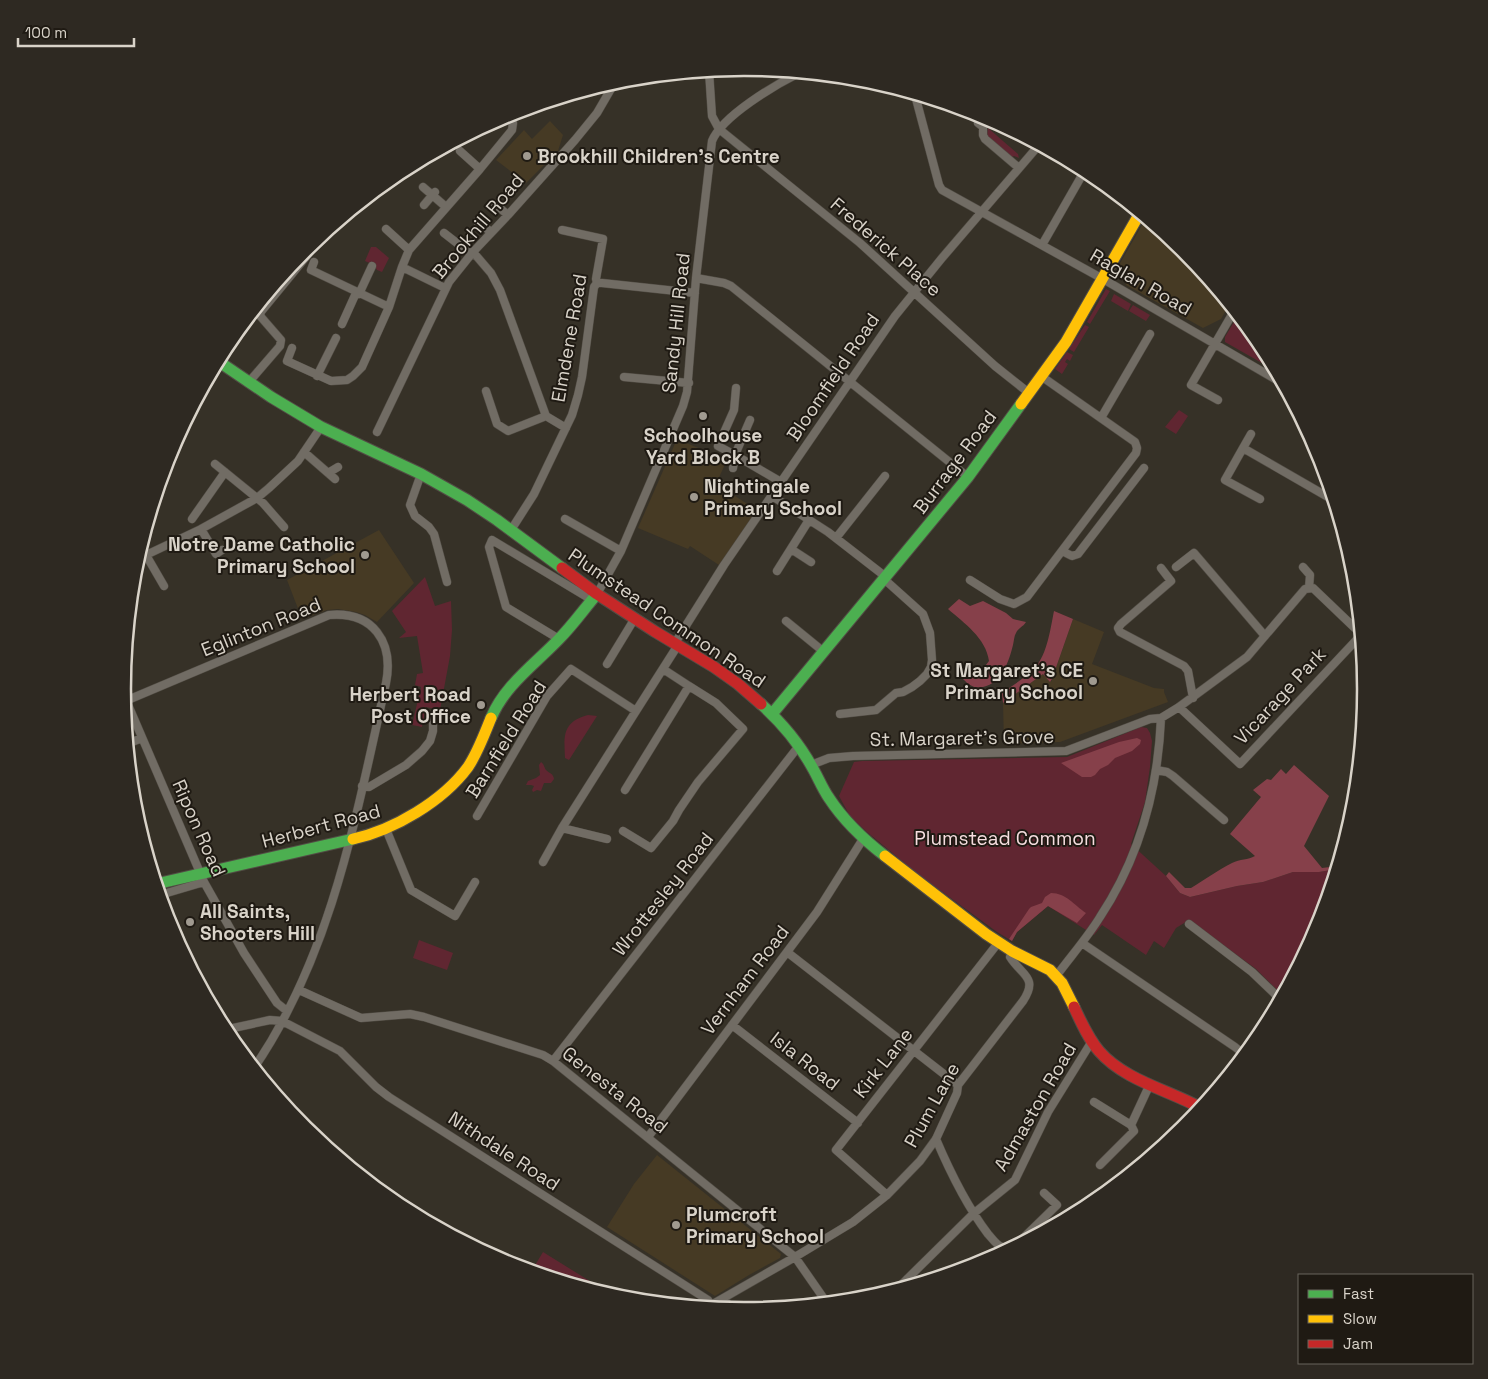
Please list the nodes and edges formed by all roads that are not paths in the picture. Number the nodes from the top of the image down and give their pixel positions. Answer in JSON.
{"nodes":[{"id":1,"x":709,"y":78,"type":"edge"},
{"id":2,"x":790,"y":78,"type":"edge"},
{"id":3,"x":610,"y":91,"type":"edge"},
{"id":4,"x":917,"y":101,"type":"edge"},
{"id":5,"x":512,"y":122,"type":"edge"},
{"id":6,"x":978,"y":123,"type":"dead end"},
{"id":7,"x":719,"y":129,"type":"junction"},
{"id":8,"x":1035,"y":150,"type":"edge"},
{"id":9,"x":460,"y":151,"type":"dead end"},
{"id":10,"x":1019,"y":168,"type":"junction"},
{"id":11,"x":480,"y":169,"type":"junction"},
{"id":12,"x":1081,"y":177,"type":"edge"},
{"id":13,"x":423,"y":187,"type":"dead end"},
{"id":14,"x":434,"y":193,"type":"junction"},
{"id":15,"x":495,"y":204,"type":"dead end"},
{"id":16,"x":424,"y":205,"type":"dead end"},
{"id":17,"x":446,"y":207,"type":"junction"},
{"id":18,"x":982,"y":212,"type":"junction"},
{"id":19,"x":508,"y":215,"type":"junction"},
{"id":20,"x":1137,"y":219,"type":"edge"},
{"id":21,"x":477,"y":221,"type":"dead end"},
{"id":22,"x":386,"y":229,"type":"dead end"},
{"id":23,"x":562,"y":230,"type":"dead end"},
{"id":24,"x":491,"y":232,"type":"junction"},
{"id":25,"x":444,"y":233,"type":"dead end"},
{"id":26,"x":1042,"y":245,"type":"junction"},
{"id":27,"x":409,"y":250,"type":"junction"},
{"id":28,"x":472,"y":253,"type":"junction"},
{"id":29,"x":372,"y":266,"type":"dead end"},
{"id":30,"x":402,"y":267,"type":"junction"},
{"id":31,"x":311,"y":270,"type":"dead end"},
{"id":32,"x":696,"y":278,"type":"junction"},
{"id":33,"x":1103,"y":279,"type":"junction"},
{"id":34,"x":597,"y":283,"type":"junction"},
{"id":35,"x":445,"y":288,"type":"junction"},
{"id":36,"x":914,"y":292,"type":"junction"},
{"id":37,"x":358,"y":293,"type":"junction"},
{"id":38,"x":695,"y":293,"type":"junction"},
{"id":39,"x":389,"y":307,"type":"junction"},
{"id":40,"x":262,"y":310,"type":"edge"},
{"id":41,"x":1231,"y":316,"type":"edge"},
{"id":42,"x":342,"y":324,"type":"dead end"},
{"id":43,"x":1150,"y":334,"type":"dead end"},
{"id":44,"x":336,"y":338,"type":"dead end"},
{"id":45,"x":1215,"y":344,"type":"junction"},
{"id":46,"x":292,"y":348,"type":"dead end"},
{"id":47,"x":224,"y":365,"type":"edge"},
{"id":48,"x":318,"y":376,"type":"junction"},
{"id":49,"x":1041,"y":376,"type":"junction"},
{"id":50,"x":624,"y":377,"type":"dead end"},
{"id":51,"x":1271,"y":377,"type":"edge"},
{"id":52,"x":850,"y":382,"type":"junction"},
{"id":53,"x":248,"y":383,"type":"junction"},
{"id":54,"x":689,"y":383,"type":"junction"},
{"id":55,"x":736,"y":388,"type":"dead end"},
{"id":56,"x":486,"y":391,"type":"dead end"},
{"id":57,"x":1029,"y":393,"type":"junction"},
{"id":58,"x":1218,"y":400,"type":"dead end"},
{"id":59,"x":546,"y":416,"type":"junction"},
{"id":60,"x":1101,"y":418,"type":"junction"},
{"id":61,"x":750,"y":420,"type":"dead end"},
{"id":62,"x":321,"y":427,"type":"junction"},
{"id":63,"x":566,"y":428,"type":"junction"},
{"id":64,"x":377,"y":432,"type":"dead end"},
{"id":65,"x":1251,"y":434,"type":"dead end"},
{"id":66,"x":1243,"y":448,"type":"junction"},
{"id":67,"x":304,"y":452,"type":"junction"},
{"id":68,"x":735,"y":455,"type":"junction"},
{"id":69,"x":215,"y":464,"type":"dead end"},
{"id":70,"x":338,"y":467,"type":"dead end"},
{"id":71,"x":733,"y":468,"type":"dead end"},
{"id":72,"x":1144,"y":468,"type":"dead end"},
{"id":73,"x":225,"y":472,"type":"junction"},
{"id":74,"x":328,"y":473,"type":"junction"},
{"id":75,"x":421,"y":474,"type":"junction"},
{"id":76,"x":885,"y":476,"type":"dead end"},
{"id":77,"x":968,"y":477,"type":"junction"},
{"id":78,"x":335,"y":479,"type":"dead end"},
{"id":79,"x":781,"y":482,"type":"junction"},
{"id":80,"x":772,"y":496,"type":"junction"},
{"id":81,"x":1326,"y":496,"type":"edge"},
{"id":82,"x":258,"y":498,"type":"junction"},
{"id":83,"x":1260,"y":499,"type":"dead end"},
{"id":84,"x":192,"y":519,"type":"dead end"},
{"id":85,"x":565,"y":519,"type":"dead end"},
{"id":86,"x":809,"y":520,"type":"junction"},
{"id":87,"x":284,"y":527,"type":"dead end"},
{"id":88,"x":201,"y":528,"type":"junction"},
{"id":89,"x":511,"y":530,"type":"junction"},
{"id":90,"x":836,"y":538,"type":"junction"},
{"id":91,"x":791,"y":549,"type":"junction"},
{"id":92,"x":222,"y":550,"type":"dead end"},
{"id":93,"x":1062,"y":551,"type":"junction"},
{"id":94,"x":621,"y":552,"type":"junction"},
{"id":95,"x":147,"y":554,"type":"edge"},
{"id":96,"x":145,"y":560,"type":"edge"},
{"id":97,"x":811,"y":562,"type":"dead end"},
{"id":98,"x":1176,"y":567,"type":"dead end"},
{"id":99,"x":1303,"y":567,"type":"dead end"},
{"id":100,"x":1161,"y":568,"type":"dead end"},
{"id":101,"x":777,"y":571,"type":"dead end"},
{"id":102,"x":885,"y":578,"type":"junction"},
{"id":103,"x":970,"y":580,"type":"dead end"},
{"id":104,"x":447,"y":582,"type":"dead end"},
{"id":105,"x":164,"y":586,"type":"dead end"},
{"id":106,"x":1309,"y":588,"type":"junction"},
{"id":107,"x":595,"y":597,"type":"junction"},
{"id":108,"x":635,"y":618,"type":"junction"},
{"id":109,"x":786,"y":621,"type":"dead end"},
{"id":110,"x":1354,"y":627,"type":"edge"},
{"id":111,"x":1265,"y":636,"type":"junction"},
{"id":112,"x":559,"y":639,"type":"junction"},
{"id":113,"x":1355,"y":640,"type":"edge"},
{"id":114,"x":677,"y":644,"type":"junction"},
{"id":115,"x":824,"y":652,"type":"junction"},
{"id":116,"x":607,"y":664,"type":"dead end"},
{"id":117,"x":663,"y":669,"type":"junction"},
{"id":118,"x":689,"y":686,"type":"junction"},
{"id":119,"x":131,"y":698,"type":"edge"},
{"id":120,"x":1192,"y":698,"type":"junction"},
{"id":121,"x":1179,"y":707,"type":"junction"},
{"id":122,"x":636,"y":711,"type":"junction"},
{"id":123,"x":772,"y":714,"type":"junction"},
{"id":124,"x":840,"y":714,"type":"dead end"},
{"id":125,"x":132,"y":715,"type":"edge"},
{"id":126,"x":432,"y":715,"type":"dead end"},
{"id":127,"x":1161,"y":718,"type":"junction"},
{"id":128,"x":142,"y":738,"type":"junction"},
{"id":129,"x":133,"y":742,"type":"edge"},
{"id":130,"x":798,"y":747,"type":"junction"},
{"id":131,"x":811,"y":765,"type":"junction"},
{"id":132,"x":1156,"y":770,"type":"junction"},
{"id":133,"x":362,"y":786,"type":"junction"},
{"id":134,"x":625,"y":790,"type":"dead end"},
{"id":135,"x":477,"y":816,"type":"dead end"},
{"id":136,"x":1224,"y":820,"type":"dead end"},
{"id":137,"x":562,"y":828,"type":"junction"},
{"id":138,"x":386,"y":829,"type":"junction"},
{"id":139,"x":623,"y":831,"type":"dead end"},
{"id":140,"x":863,"y":839,"type":"junction"},
{"id":141,"x":350,"y":840,"type":"junction"},
{"id":142,"x":607,"y":840,"type":"dead end"},
{"id":143,"x":543,"y":862,"type":"dead end"},
{"id":144,"x":202,"y":878,"type":"junction"},
{"id":145,"x":475,"y":882,"type":"dead end"},
{"id":146,"x":162,"y":883,"type":"edge"},
{"id":147,"x":165,"y":893,"type":"edge"},
{"id":148,"x":1189,"y":924,"type":"dead end"},
{"id":149,"x":998,"y":942,"type":"junction"},
{"id":150,"x":1082,"y":943,"type":"junction"},
{"id":151,"x":1012,"y":951,"type":"junction"},
{"id":152,"x":787,"y":952,"type":"junction"},
{"id":153,"x":1056,"y":976,"type":"junction"},
{"id":154,"x":299,"y":990,"type":"junction"},
{"id":155,"x":1276,"y":995,"type":"edge"},
{"id":156,"x":287,"y":1011,"type":"junction"},
{"id":157,"x":282,"y":1021,"type":"junction"},
{"id":158,"x":732,"y":1025,"type":"junction"},
{"id":159,"x":233,"y":1028,"type":"edge"},
{"id":160,"x":1092,"y":1041,"type":"junction"},
{"id":161,"x":914,"y":1051,"type":"junction"},
{"id":162,"x":1240,"y":1051,"type":"edge"},
{"id":163,"x":553,"y":1061,"type":"junction"},
{"id":164,"x":257,"y":1063,"type":"edge"},
{"id":165,"x":1150,"y":1084,"type":"junction"},
{"id":166,"x":958,"y":1085,"type":"junction"},
{"id":167,"x":1094,"y":1102,"type":"dead end"},
{"id":168,"x":1195,"y":1104,"type":"edge"},
{"id":169,"x":858,"y":1123,"type":"junction"},
{"id":170,"x":1131,"y":1125,"type":"junction"},
{"id":171,"x":648,"y":1138,"type":"junction"},
{"id":172,"x":936,"y":1139,"type":"junction"},
{"id":173,"x":1100,"y":1165,"type":"dead end"},
{"id":174,"x":1044,"y":1192,"type":"dead end"},
{"id":175,"x":887,"y":1195,"type":"junction"},
{"id":176,"x":973,"y":1214,"type":"junction"},
{"id":177,"x":1028,"y":1233,"type":"edge"},
{"id":178,"x":1000,"y":1247,"type":"edge"},
{"id":179,"x":795,"y":1257,"type":"junction"},
{"id":180,"x":907,"y":1279,"type":"joint"},
{"id":181,"x":904,"y":1282,"type":"edge"},
{"id":182,"x":724,"y":1298,"type":"junction"},
{"id":183,"x":824,"y":1298,"type":"edge"},
{"id":184,"x":708,"y":1301,"type":"edge"},
{"id":185,"x":717,"y":1302,"type":"edge"},
{"id":186,"x":726,"y":1302,"type":"edge"}],
"edges":[{"from":1,"to":7,"type":"street"},
{"from":2,"to":7,"type":"street"},
{"from":3,"to":19,"type":"street","name":"Brookhill Road"},
{"from":4,"to":18,"type":"street","name":"Raglan Road"},
{"from":5,"to":11,"type":"street"},
{"from":6,"to":10,"type":"street"},
{"from":7,"to":32,"type":"street","name":"Sandy Hill Road"},
{"from":7,"to":36,"type":"street","name":"Frederick Place"},
{"from":8,"to":10,"type":"street","name":"Bloomfield Road"},
{"from":9,"to":11,"type":"street"},
{"from":10,"to":18,"type":"street","name":"Bloomfield Road"},
{"from":11,"to":17,"type":"street"},
{"from":12,"to":26,"type":"street"},
{"from":13,"to":14,"type":"street"},
{"from":14,"to":16,"type":"street"},
{"from":14,"to":17,"type":"street"},
{"from":15,"to":19,"type":"street"},
{"from":17,"to":27,"type":"street"},
{"from":18,"to":26,"type":"street","name":"Raglan Road"},
{"from":18,"to":36,"type":"street","name":"Bloomfield Road"},
{"from":19,"to":24,"type":"street","name":"Brookhill Road"},
{"from":20,"to":33,"type":"street","name":"Burrage Road"},
{"from":21,"to":24,"type":"street"},
{"from":22,"to":27,"type":"street"},
{"from":23,"to":34,"type":"street","name":"Elmdene Road"},
{"from":24,"to":28,"type":"street","name":"Brookhill Road"},
{"from":25,"to":28,"type":"street"},
{"from":26,"to":33,"type":"street","name":"Raglan Road"},
{"from":27,"to":30,"type":"street"},
{"from":28,"to":35,"type":"street","name":"Brookhill Road"},
{"from":28,"to":59,"type":"street"},
{"from":29,"to":37,"type":"street"},
{"from":30,"to":35,"type":"street"},
{"from":30,"to":39,"type":"street"},
{"from":31,"to":37,"type":"street"},
{"from":32,"to":38,"type":"street","name":"Sandy Hill Road"},
{"from":32,"to":52,"type":"street"},
{"from":33,"to":45,"type":"street","name":"Raglan Road"},
{"from":33,"to":49,"type":"street","name":"Burrage Road"},
{"from":34,"to":38,"type":"street"},
{"from":34,"to":63,"type":"street","name":"Elmdene Road"},
{"from":35,"to":64,"type":"street","name":"Brookhill Road"},
{"from":36,"to":52,"type":"street","name":"Bloomfield Road"},
{"from":36,"to":57,"type":"street","name":"Frederick Place"},
{"from":37,"to":39,"type":"street"},
{"from":37,"to":42,"type":"street"},
{"from":38,"to":54,"type":"street","name":"Sandy Hill Road"},
{"from":39,"to":48,"type":"street"},
{"from":40,"to":53,"type":"street"},
{"from":41,"to":45,"type":"street"},
{"from":43,"to":60,"type":"street"},
{"from":44,"to":48,"type":"street"},
{"from":45,"to":51,"type":"street","name":"Raglan Road"},
{"from":45,"to":58,"type":"street"},
{"from":46,"to":48,"type":"street"},
{"from":47,"to":53,"type":"street","name":"Plumstead Common Road"},
{"from":49,"to":57,"type":"street","name":"Burrage Road"},
{"from":49,"to":60,"type":"street"},
{"from":50,"to":54,"type":"street"},
{"from":52,"to":77,"type":"street"},
{"from":52,"to":79,"type":"street","name":"Bloomfield Road"},
{"from":53,"to":62,"type":"street","name":"Plumstead Common Road"},
{"from":54,"to":94,"type":"street","name":"Sandy Hill Road"},
{"from":55,"to":68,"type":"street"},
{"from":56,"to":59,"type":"street"},
{"from":57,"to":77,"type":"street","name":"Burrage Road"},
{"from":59,"to":63,"type":"street"},
{"from":60,"to":93,"type":"street"},
{"from":61,"to":68,"type":"street"},
{"from":62,"to":67,"type":"street"},
{"from":62,"to":75,"type":"street","name":"Plumstead Common Road"},
{"from":63,"to":89,"type":"street","name":"Elmdene Road"},
{"from":65,"to":66,"type":"street"},
{"from":66,"to":81,"type":"street"},
{"from":66,"to":83,"type":"street"},
{"from":67,"to":74,"type":"street"},
{"from":67,"to":82,"type":"street"},
{"from":68,"to":71,"type":"street"},
{"from":68,"to":79,"type":"street"},
{"from":69,"to":73,"type":"street"},
{"from":70,"to":74,"type":"street"},
{"from":72,"to":93,"type":"street"},
{"from":73,"to":82,"type":"street"},
{"from":73,"to":84,"type":"street"},
{"from":74,"to":78,"type":"street"},
{"from":75,"to":89,"type":"street","name":"Plumstead Common Road"},
{"from":75,"to":104,"type":"street"},
{"from":76,"to":90,"type":"street"},
{"from":77,"to":102,"type":"street","name":"Burrage Road"},
{"from":79,"to":80,"type":"street","name":"Bloomfield Road"},
{"from":80,"to":86,"type":"street"},
{"from":80,"to":114,"type":"street","name":"Bloomfield Road"},
{"from":82,"to":87,"type":"street"},
{"from":82,"to":88,"type":"street"},
{"from":85,"to":94,"type":"street"},
{"from":86,"to":90,"type":"street"},
{"from":86,"to":91,"type":"street"},
{"from":88,"to":92,"type":"street"},
{"from":88,"to":95,"type":"street"},
{"from":89,"to":107,"type":"street","name":"Plumstead Common Road"},
{"from":90,"to":102,"type":"street"},
{"from":91,"to":97,"type":"street"},
{"from":91,"to":101,"type":"street"},
{"from":93,"to":103,"type":"street"},
{"from":94,"to":107,"type":"street","name":"Sandy Hill Road"},
{"from":96,"to":105,"type":"street"},
{"from":98,"to":111,"type":"street"},
{"from":99,"to":106,"type":"street"},
{"from":100,"to":120,"type":"street"},
{"from":102,"to":115,"type":"street","name":"Burrage Road"},
{"from":102,"to":124,"type":"street"},
{"from":106,"to":110,"type":"street"},
{"from":106,"to":111,"type":"street","name":"St. Margaret's Grove"},
{"from":107,"to":108,"type":"street","name":"Plumstead Common Road"},
{"from":107,"to":112,"type":"street","name":"Herbert Road"},
{"from":107,"to":112,"type":"street"},
{"from":108,"to":114,"type":"street","name":"Plumstead Common Road"},
{"from":108,"to":116,"type":"street"},
{"from":109,"to":115,"type":"street"},
{"from":111,"to":120,"type":"street","name":"St. Margaret's Grove"},
{"from":112,"to":138,"type":"street","name":"Herbert Road"},
{"from":113,"to":121,"type":"street","name":"Vicarage Park"},
{"from":114,"to":117,"type":"street"},
{"from":114,"to":123,"type":"street","name":"Plumstead Common Road"},
{"from":115,"to":123,"type":"street","name":"Burrage Road"},
{"from":117,"to":118,"type":"street"},
{"from":117,"to":122,"type":"street"},
{"from":118,"to":134,"type":"street"},
{"from":118,"to":139,"type":"street"},
{"from":119,"to":133,"type":"street","name":"Eglinton Road"},
{"from":120,"to":121,"type":"street","name":"St. Margaret's Grove"},
{"from":121,"to":127,"type":"street","name":"St. Margaret's Grove"},
{"from":122,"to":135,"type":"street","name":"Barnfield Road"},
{"from":122,"to":137,"type":"street"},
{"from":123,"to":130,"type":"street","name":"Plumstead Common Road"},
{"from":125,"to":128,"type":"street","name":"Ripon Road"},
{"from":126,"to":133,"type":"street"},
{"from":127,"to":131,"type":"street","name":"St. Margaret's Grove"},
{"from":127,"to":132,"type":"street"},
{"from":128,"to":129,"type":"street"},
{"from":128,"to":144,"type":"street","name":"Ripon Road"},
{"from":130,"to":131,"type":"street","name":"Plumstead Common Road"},
{"from":130,"to":163,"type":"street","name":"Wrottesley Road"},
{"from":131,"to":140,"type":"street","name":"Plumstead Common Road"},
{"from":132,"to":136,"type":"street"},
{"from":132,"to":150,"type":"street"},
{"from":133,"to":141,"type":"street","name":"Eglinton Road"},
{"from":137,"to":142,"type":"street"},
{"from":137,"to":143,"type":"street"},
{"from":138,"to":141,"type":"street","name":"Herbert Road"},
{"from":138,"to":145,"type":"street"},
{"from":140,"to":149,"type":"street","name":"Plumstead Common Road"},
{"from":140,"to":152,"type":"street","name":"Vernham Road"},
{"from":141,"to":144,"type":"street","name":"Herbert Road"},
{"from":141,"to":154,"type":"street","name":"Eglinton Road"},
{"from":144,"to":146,"type":"street","name":"Herbert Road"},
{"from":144,"to":147,"type":"street","name":"Herbert Road"},
{"from":144,"to":156,"type":"street","name":"Ripon Road"},
{"from":148,"to":155,"type":"street"},
{"from":149,"to":151,"type":"street","name":"Plumstead Common Road"},
{"from":149,"to":161,"type":"street","name":"Kirk Lane"},
{"from":150,"to":153,"type":"street"},
{"from":150,"to":162,"type":"street"},
{"from":151,"to":153,"type":"street","name":"Plumstead Common Road"},
{"from":151,"to":166,"type":"street","name":"Plum Lane"},
{"from":152,"to":158,"type":"street","name":"Vernham Road"},
{"from":152,"to":161,"type":"street"},
{"from":153,"to":160,"type":"street","name":"Plumstead Common Road"},
{"from":154,"to":156,"type":"street","name":"Eglinton Road"},
{"from":154,"to":163,"type":"street","name":"Genesta Road"},
{"from":156,"to":157,"type":"street","name":"Eglinton Road"},
{"from":157,"to":159,"type":"street"},
{"from":157,"to":164,"type":"street","name":"Eglinton Road"},
{"from":157,"to":184,"type":"street","name":"Nithdale Road"},
{"from":158,"to":169,"type":"street","name":"Isla Road"},
{"from":158,"to":171,"type":"street","name":"Vernham Road"},
{"from":160,"to":165,"type":"street","name":"Plumstead Common Road"},
{"from":160,"to":176,"type":"street","name":"Admaston Road"},
{"from":161,"to":166,"type":"street"},
{"from":161,"to":169,"type":"street","name":"Kirk Lane"},
{"from":163,"to":171,"type":"street","name":"Genesta Road"},
{"from":165,"to":168,"type":"street","name":"Plumstead Common Road"},
{"from":165,"to":170,"type":"street"},
{"from":166,"to":172,"type":"street","name":"Plum Lane"},
{"from":167,"to":170,"type":"street"},
{"from":169,"to":175,"type":"street","name":"Kirk Lane"},
{"from":170,"to":173,"type":"street"},
{"from":171,"to":179,"type":"street","name":"Genesta Road"},
{"from":172,"to":175,"type":"street","name":"Plum Lane"},
{"from":172,"to":176,"type":"street"},
{"from":174,"to":177,"type":"street"},
{"from":175,"to":179,"type":"street","name":"Plum Lane"},
{"from":176,"to":178,"type":"street"},
{"from":176,"to":180,"type":"street","name":"Admaston Road"},
{"from":179,"to":182,"type":"street","name":"Plum Lane"},
{"from":179,"to":183,"type":"street","name":"Genesta Road"},
{"from":180,"to":181,"type":"street","name":"Admaston Road"},
{"from":182,"to":185,"type":"street","name":"Plum Lane"},
{"from":182,"to":186,"type":"street"}]}
